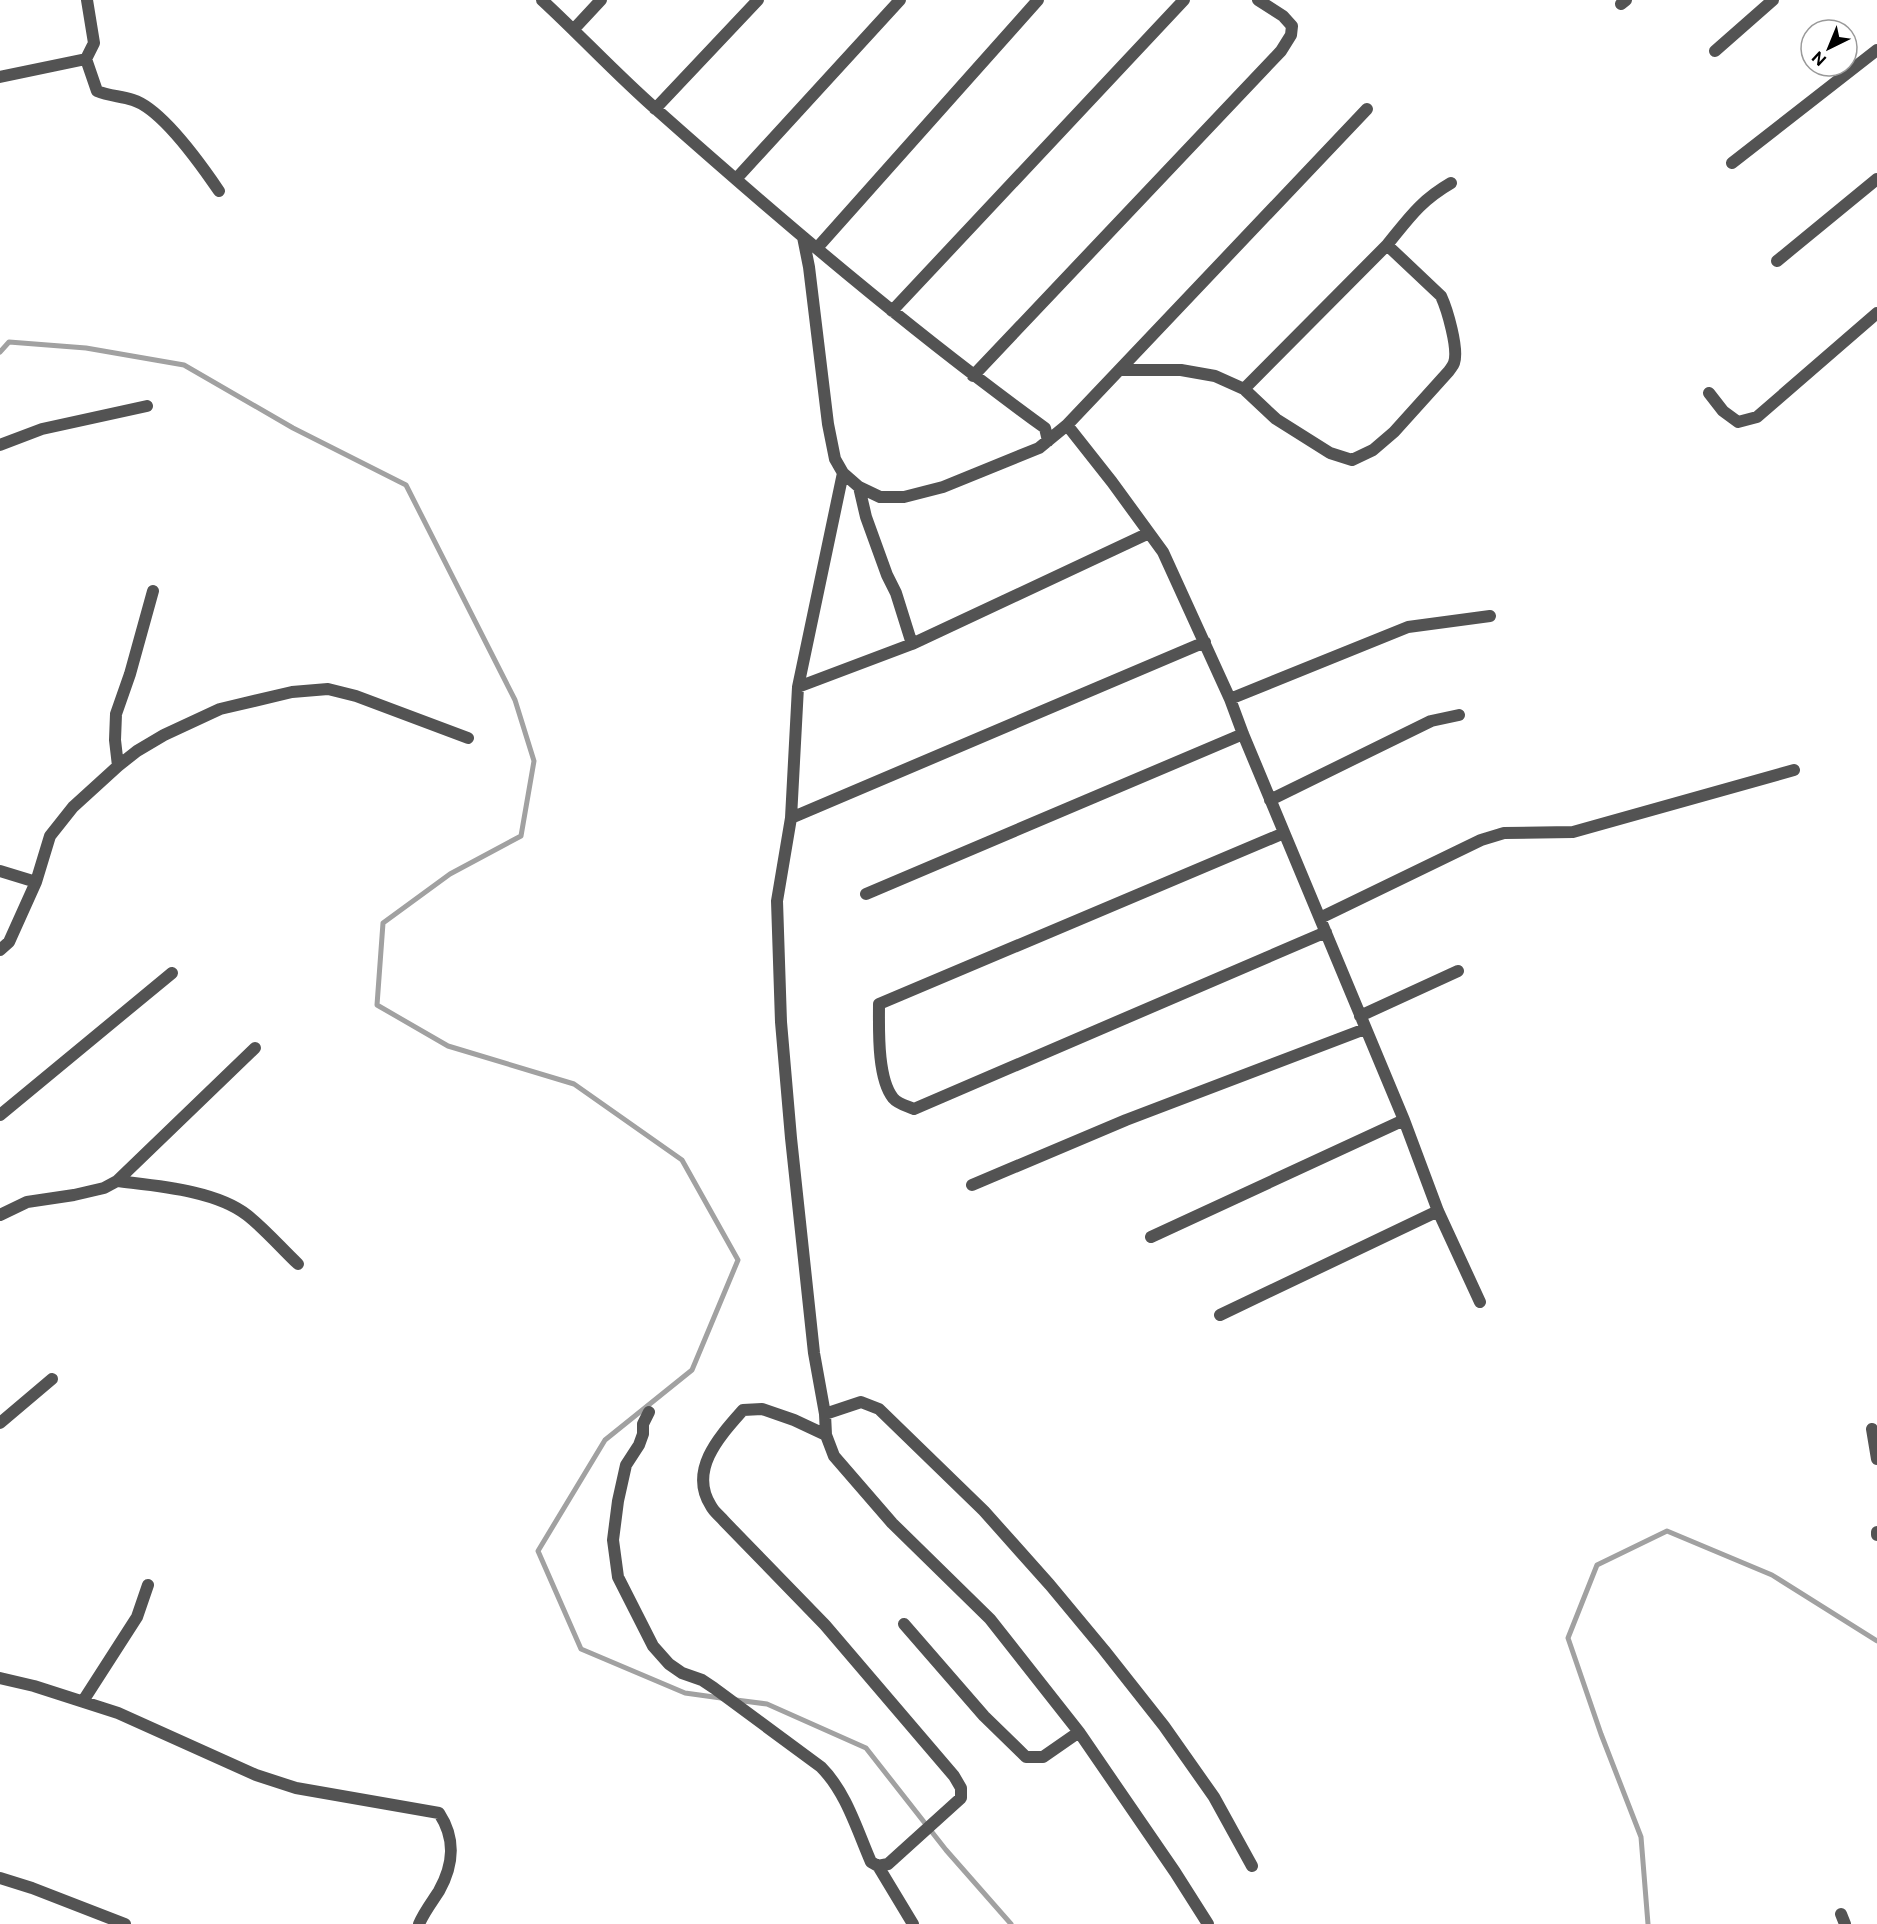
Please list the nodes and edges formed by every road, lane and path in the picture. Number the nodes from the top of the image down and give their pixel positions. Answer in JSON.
{"nodes":[{"id":1,"x":87,"y":0,"type":"edge"},
{"id":2,"x":542,"y":0,"type":"edge"},
{"id":3,"x":601,"y":0,"type":"edge"},
{"id":4,"x":758,"y":0,"type":"edge"},
{"id":5,"x":900,"y":0,"type":"edge"},
{"id":6,"x":1038,"y":0,"type":"edge"},
{"id":7,"x":1184,"y":0,"type":"edge"},
{"id":8,"x":1258,"y":0,"type":"edge"},
{"id":9,"x":1773,"y":0,"type":"edge"},
{"id":10,"x":574,"y":29,"type":"junction"},
{"id":11,"x":1877,"y":50,"type":"edge"},
{"id":12,"x":1715,"y":51,"type":"dead end"},
{"id":13,"x":86,"y":59,"type":"junction"},
{"id":14,"x":0,"y":77,"type":"edge"},
{"id":15,"x":655,"y":109,"type":"junction"},
{"id":16,"x":1367,"y":109,"type":"dead end"},
{"id":17,"x":1732,"y":163,"type":"dead end"},
{"id":18,"x":736,"y":178,"type":"junction"},
{"id":19,"x":1877,"y":179,"type":"edge"},
{"id":20,"x":1451,"y":183,"type":"dead end"},
{"id":21,"x":219,"y":190,"type":"dead end"},
{"id":22,"x":803,"y":237,"type":"junction"},
{"id":23,"x":1387,"y":245,"type":"junction"},
{"id":24,"x":817,"y":248,"type":"junction"},
{"id":25,"x":1777,"y":261,"type":"dead end"},
{"id":26,"x":892,"y":311,"type":"junction"},
{"id":27,"x":1877,"y":314,"type":"edge"},
{"id":28,"x":1121,"y":369,"type":"junction"},
{"id":29,"x":973,"y":375,"type":"junction"},
{"id":30,"x":1244,"y":390,"type":"junction"},
{"id":31,"x":1709,"y":393,"type":"dead end"},
{"id":32,"x":147,"y":406,"type":"dead end"},
{"id":33,"x":1067,"y":425,"type":"junction"},
{"id":34,"x":1048,"y":441,"type":"junction"},
{"id":35,"x":0,"y":445,"type":"edge"},
{"id":36,"x":843,"y":473,"type":"junction"},
{"id":37,"x":859,"y":487,"type":"junction"},
{"id":38,"x":1149,"y":532,"type":"junction"},
{"id":39,"x":153,"y":591,"type":"dead end"},
{"id":40,"x":1490,"y":616,"type":"dead end"},
{"id":41,"x":1205,"y":642,"type":"junction"},
{"id":42,"x":912,"y":644,"type":"junction"},
{"id":43,"x":798,"y":687,"type":"junction"},
{"id":44,"x":1230,"y":699,"type":"junction"},
{"id":45,"x":1459,"y":715,"type":"dead end"},
{"id":46,"x":1243,"y":734,"type":"junction"},
{"id":47,"x":468,"y":738,"type":"dead end"},
{"id":48,"x":118,"y":766,"type":"junction"},
{"id":49,"x":1794,"y":770,"type":"dead end"},
{"id":50,"x":1270,"y":800,"type":"junction"},
{"id":51,"x":791,"y":818,"type":"junction"},
{"id":52,"x":1284,"y":833,"type":"junction"},
{"id":53,"x":0,"y":871,"type":"edge"},
{"id":54,"x":36,"y":882,"type":"junction"},
{"id":55,"x":866,"y":894,"type":"dead end"},
{"id":56,"x":1320,"y":918,"type":"junction"},
{"id":57,"x":1326,"y":932,"type":"junction"},
{"id":58,"x":0,"y":950,"type":"edge"},
{"id":59,"x":1458,"y":971,"type":"dead end"},
{"id":60,"x":172,"y":973,"type":"dead end"},
{"id":61,"x":1360,"y":1016,"type":"junction"},
{"id":62,"x":1365,"y":1029,"type":"junction"},
{"id":63,"x":255,"y":1047,"type":"dead end"},
{"id":64,"x":0,"y":1115,"type":"edge"},
{"id":65,"x":1404,"y":1120,"type":"junction"},
{"id":66,"x":117,"y":1180,"type":"junction"},
{"id":67,"x":972,"y":1185,"type":"dead end"},
{"id":68,"x":1438,"y":1211,"type":"junction"},
{"id":69,"x":0,"y":1215,"type":"edge"},
{"id":70,"x":1151,"y":1237,"type":"dead end"},
{"id":71,"x":298,"y":1264,"type":"dead end"},
{"id":72,"x":1480,"y":1302,"type":"dead end"},
{"id":73,"x":1220,"y":1315,"type":"dead end"},
{"id":74,"x":52,"y":1379,"type":"dead end"},
{"id":75,"x":649,"y":1412,"type":"dead end"},
{"id":76,"x":825,"y":1414,"type":"junction"},
{"id":77,"x":0,"y":1423,"type":"edge"},
{"id":78,"x":1872,"y":1429,"type":"dead end"},
{"id":79,"x":826,"y":1435,"type":"junction"},
{"id":80,"x":1877,"y":1459,"type":"edge"},
{"id":81,"x":148,"y":1585,"type":"dead end"},
{"id":82,"x":904,"y":1624,"type":"dead end"},
{"id":83,"x":0,"y":1678,"type":"edge"},
{"id":84,"x":83,"y":1701,"type":"junction"},
{"id":85,"x":1078,"y":1732,"type":"junction"},
{"id":86,"x":883,"y":1865,"type":"junction"},
{"id":87,"x":1252,"y":1866,"type":"dead end"},
{"id":88,"x":0,"y":1878,"type":"edge"},
{"id":89,"x":125,"y":1924,"type":"edge"},
{"id":90,"x":419,"y":1924,"type":"edge"},
{"id":91,"x":913,"y":1924,"type":"edge"},
{"id":92,"x":1208,"y":1924,"type":"edge"}],
"edges":[{"from":1,"to":13,"type":"street"},
{"from":2,"to":10,"type":"street"},
{"from":3,"to":10,"type":"street"},
{"from":4,"to":15,"type":"street"},
{"from":5,"to":18,"type":"street"},
{"from":6,"to":24,"type":"street"},
{"from":7,"to":26,"type":"street"},
{"from":8,"to":29,"type":"street"},
{"from":9,"to":12,"type":"street"},
{"from":10,"to":15,"type":"street"},
{"from":11,"to":17,"type":"street"},
{"from":13,"to":14,"type":"street"},
{"from":13,"to":21,"type":"street"},
{"from":15,"to":18,"type":"street"},
{"from":16,"to":28,"type":"street"},
{"from":18,"to":22,"type":"street"},
{"from":19,"to":25,"type":"street"},
{"from":20,"to":23,"type":"street"},
{"from":22,"to":24,"type":"street"},
{"from":22,"to":36,"type":"street"},
{"from":23,"to":30,"type":"street"},
{"from":23,"to":30,"type":"street"},
{"from":24,"to":26,"type":"street"},
{"from":26,"to":29,"type":"street"},
{"from":27,"to":31,"type":"street"},
{"from":28,"to":30,"type":"street"},
{"from":28,"to":33,"type":"street"},
{"from":29,"to":34,"type":"street"},
{"from":32,"to":35,"type":"street"},
{"from":33,"to":34,"type":"street"},
{"from":33,"to":38,"type":"street"},
{"from":34,"to":37,"type":"street"},
{"from":36,"to":37,"type":"street"},
{"from":36,"to":43,"type":"street"},
{"from":37,"to":42,"type":"street"},
{"from":38,"to":41,"type":"street"},
{"from":38,"to":42,"type":"street"},
{"from":39,"to":48,"type":"street"},
{"from":40,"to":44,"type":"street"},
{"from":41,"to":44,"type":"street"},
{"from":41,"to":51,"type":"street"},
{"from":42,"to":43,"type":"street"},
{"from":43,"to":51,"type":"street"},
{"from":44,"to":46,"type":"street"},
{"from":45,"to":50,"type":"street"},
{"from":46,"to":50,"type":"street"},
{"from":46,"to":55,"type":"street"},
{"from":47,"to":48,"type":"street"},
{"from":48,"to":54,"type":"street"},
{"from":49,"to":56,"type":"street"},
{"from":50,"to":52,"type":"street"},
{"from":51,"to":76,"type":"street"},
{"from":52,"to":56,"type":"street"},
{"from":52,"to":57,"type":"street"},
{"from":53,"to":54,"type":"street"},
{"from":54,"to":58,"type":"street"},
{"from":56,"to":57,"type":"street"},
{"from":57,"to":61,"type":"street"},
{"from":59,"to":61,"type":"street"},
{"from":60,"to":64,"type":"street"},
{"from":61,"to":62,"type":"street"},
{"from":62,"to":65,"type":"street"},
{"from":62,"to":67,"type":"street"},
{"from":63,"to":66,"type":"street"},
{"from":65,"to":68,"type":"street"},
{"from":65,"to":70,"type":"street"},
{"from":66,"to":69,"type":"street"},
{"from":66,"to":71,"type":"street"},
{"from":68,"to":72,"type":"street"},
{"from":68,"to":73,"type":"street"},
{"from":74,"to":77,"type":"street"},
{"from":75,"to":86,"type":"street"},
{"from":76,"to":79,"type":"street"},
{"from":76,"to":87,"type":"street"},
{"from":78,"to":80,"type":"street"},
{"from":79,"to":85,"type":"street"},
{"from":79,"to":86,"type":"street"},
{"from":81,"to":84,"type":"street"},
{"from":82,"to":85,"type":"street"},
{"from":83,"to":84,"type":"street"},
{"from":84,"to":90,"type":"street"},
{"from":85,"to":92,"type":"street"},
{"from":86,"to":91,"type":"street"},
{"from":88,"to":89,"type":"street"}]}
